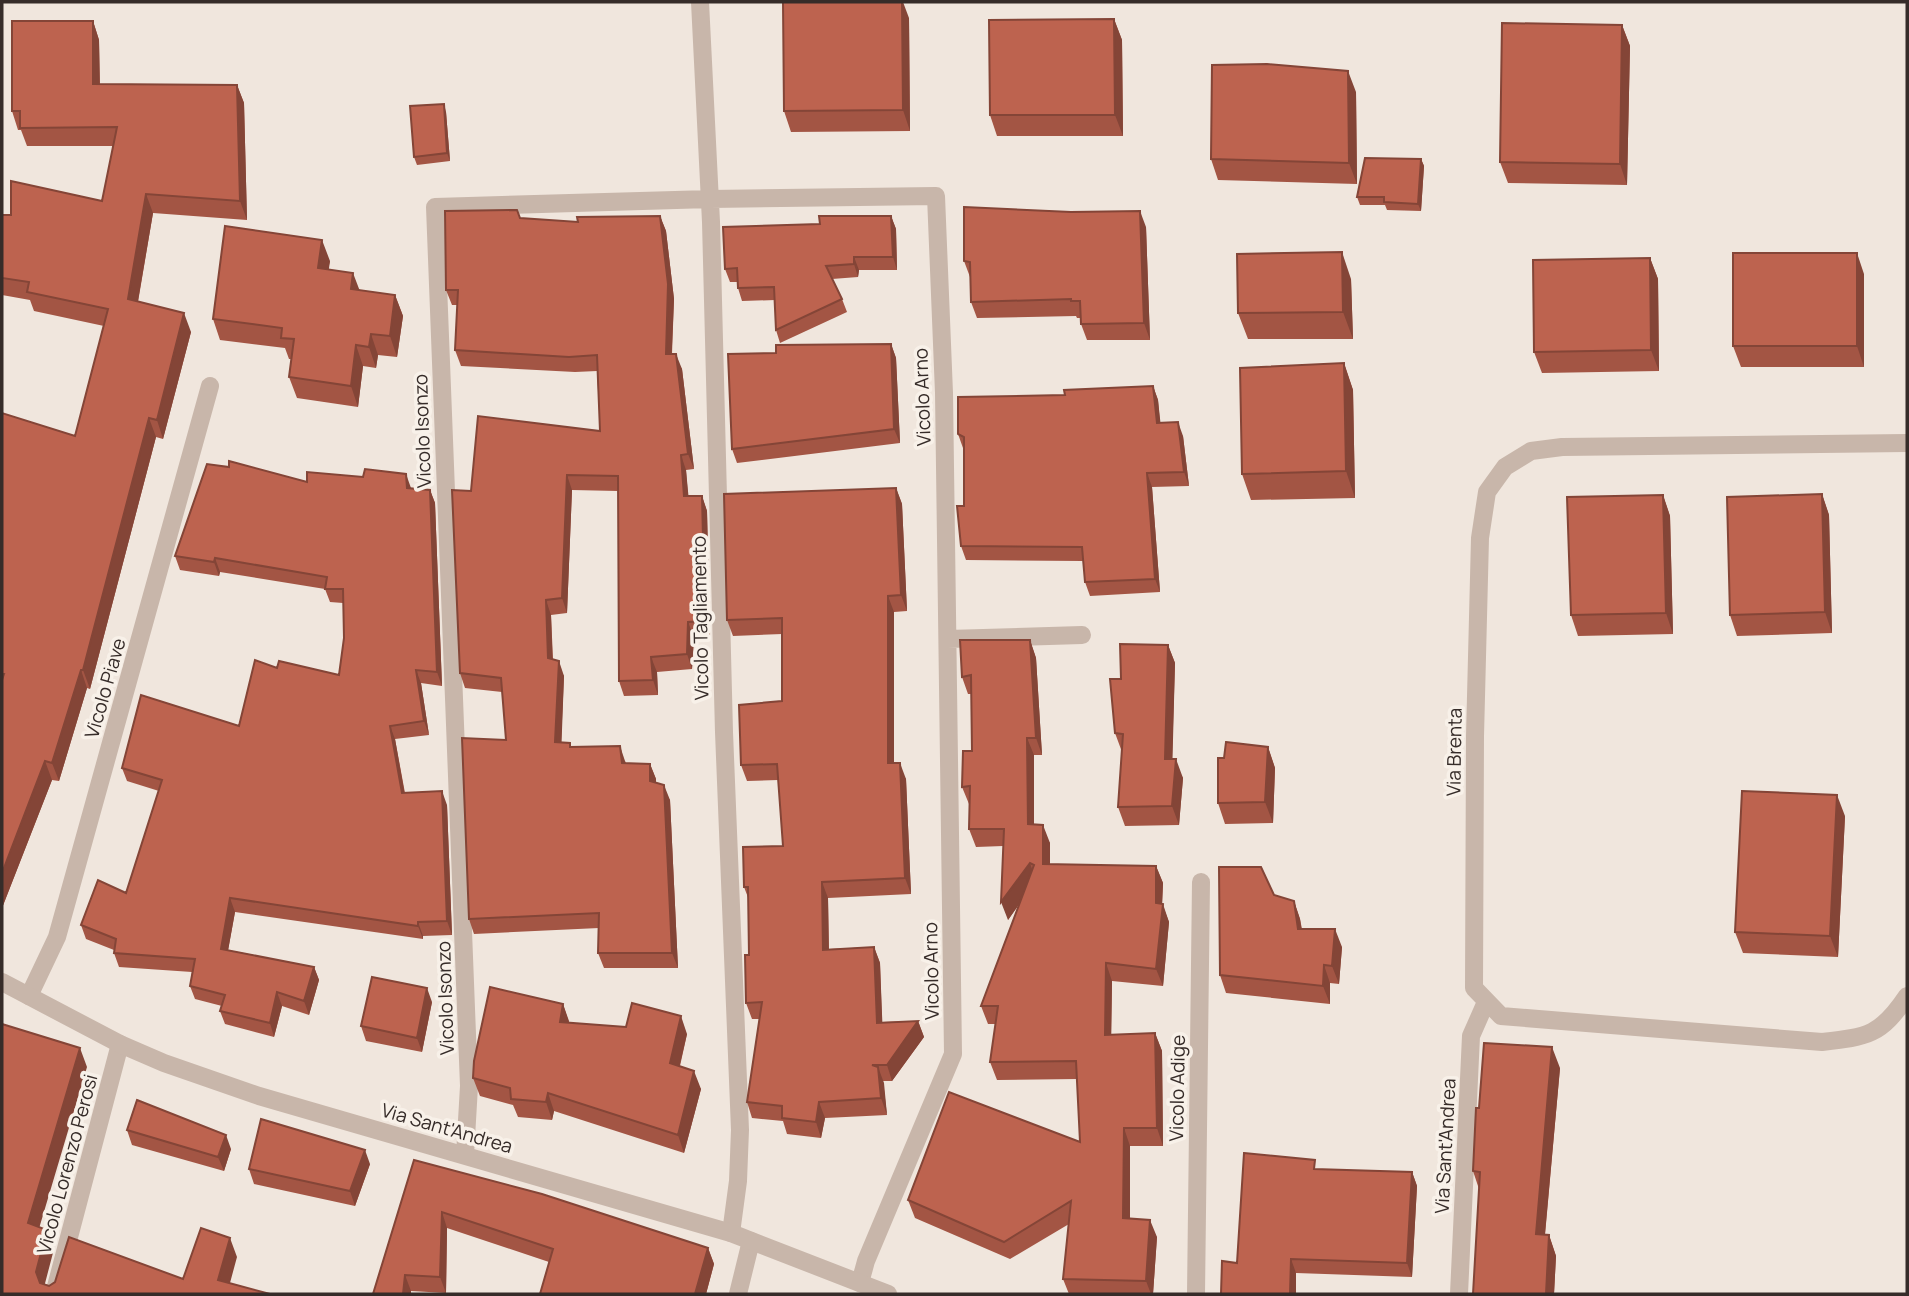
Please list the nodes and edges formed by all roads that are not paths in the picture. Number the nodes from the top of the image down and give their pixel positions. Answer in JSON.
{"nodes":[{"id":1,"x":700,"y":2,"type":"edge"},
{"id":2,"x":936,"y":196,"type":"joint"},
{"id":3,"x":709,"y":199,"type":"junction"},
{"id":4,"x":210,"y":386,"type":"dead end"},
{"id":5,"x":1907,"y":443,"type":"edge"},
{"id":6,"x":1082,"y":635,"type":"dead end"},
{"id":7,"x":948,"y":639,"type":"junction"},
{"id":8,"x":1201,"y":882,"type":"dead end"},
{"id":9,"x":2,"y":982,"type":"edge"},
{"id":10,"x":29,"y":996,"type":"junction"},
{"id":11,"x":1907,"y":996,"type":"edge"},
{"id":12,"x":1486,"y":1002,"type":"junction"},
{"id":13,"x":120,"y":1044,"type":"junction"},
{"id":14,"x":465,"y":1155,"type":"junction"},
{"id":15,"x":731,"y":1233,"type":"junction"},
{"id":16,"x":751,"y":1241,"type":"junction"},
{"id":17,"x":860,"y":1283,"type":"junction"},
{"id":18,"x":54,"y":1294,"type":"edge"},
{"id":19,"x":738,"y":1294,"type":"edge"},
{"id":20,"x":888,"y":1294,"type":"edge"},
{"id":21,"x":1196,"y":1294,"type":"edge"},
{"id":22,"x":1459,"y":1294,"type":"edge"}],
"edges":[{"from":1,"to":3,"type":"street","name":"Vicolo Tagliamento"},
{"from":2,"to":3,"type":"street","name":"Vicolo Isonzo"},
{"from":2,"to":7,"type":"street","name":"Vicolo Arno"},
{"from":3,"to":14,"type":"street","name":"Vicolo Isonzo"},
{"from":3,"to":15,"type":"street","name":"Vicolo Tagliamento"},
{"from":4,"to":10,"type":"street","name":"Vicolo Piave"},
{"from":5,"to":12,"type":"street","name":"Via Brenta"},
{"from":6,"to":7,"type":"street"},
{"from":7,"to":17,"type":"street","name":"Vicolo Arno"},
{"from":8,"to":21,"type":"street","name":"Vicolo Adige"},
{"from":9,"to":10,"type":"street","name":"Via Sant'Andrea"},
{"from":10,"to":13,"type":"street","name":"Via Sant'Andrea"},
{"from":11,"to":12,"type":"street"},
{"from":12,"to":22,"type":"street","name":"Via Sant'Andrea"},
{"from":13,"to":14,"type":"street","name":"Via Sant'Andrea"},
{"from":13,"to":18,"type":"street","name":"Vicolo Lorenzo Perosi"},
{"from":14,"to":15,"type":"street","name":"Via Sant'Andrea"},
{"from":15,"to":16,"type":"street","name":"Via Sant'Andrea"},
{"from":16,"to":17,"type":"street","name":"Via Sant'Andrea"},
{"from":16,"to":19,"type":"street"},
{"from":17,"to":20,"type":"street","name":"Via Sant'Andrea"}]}
